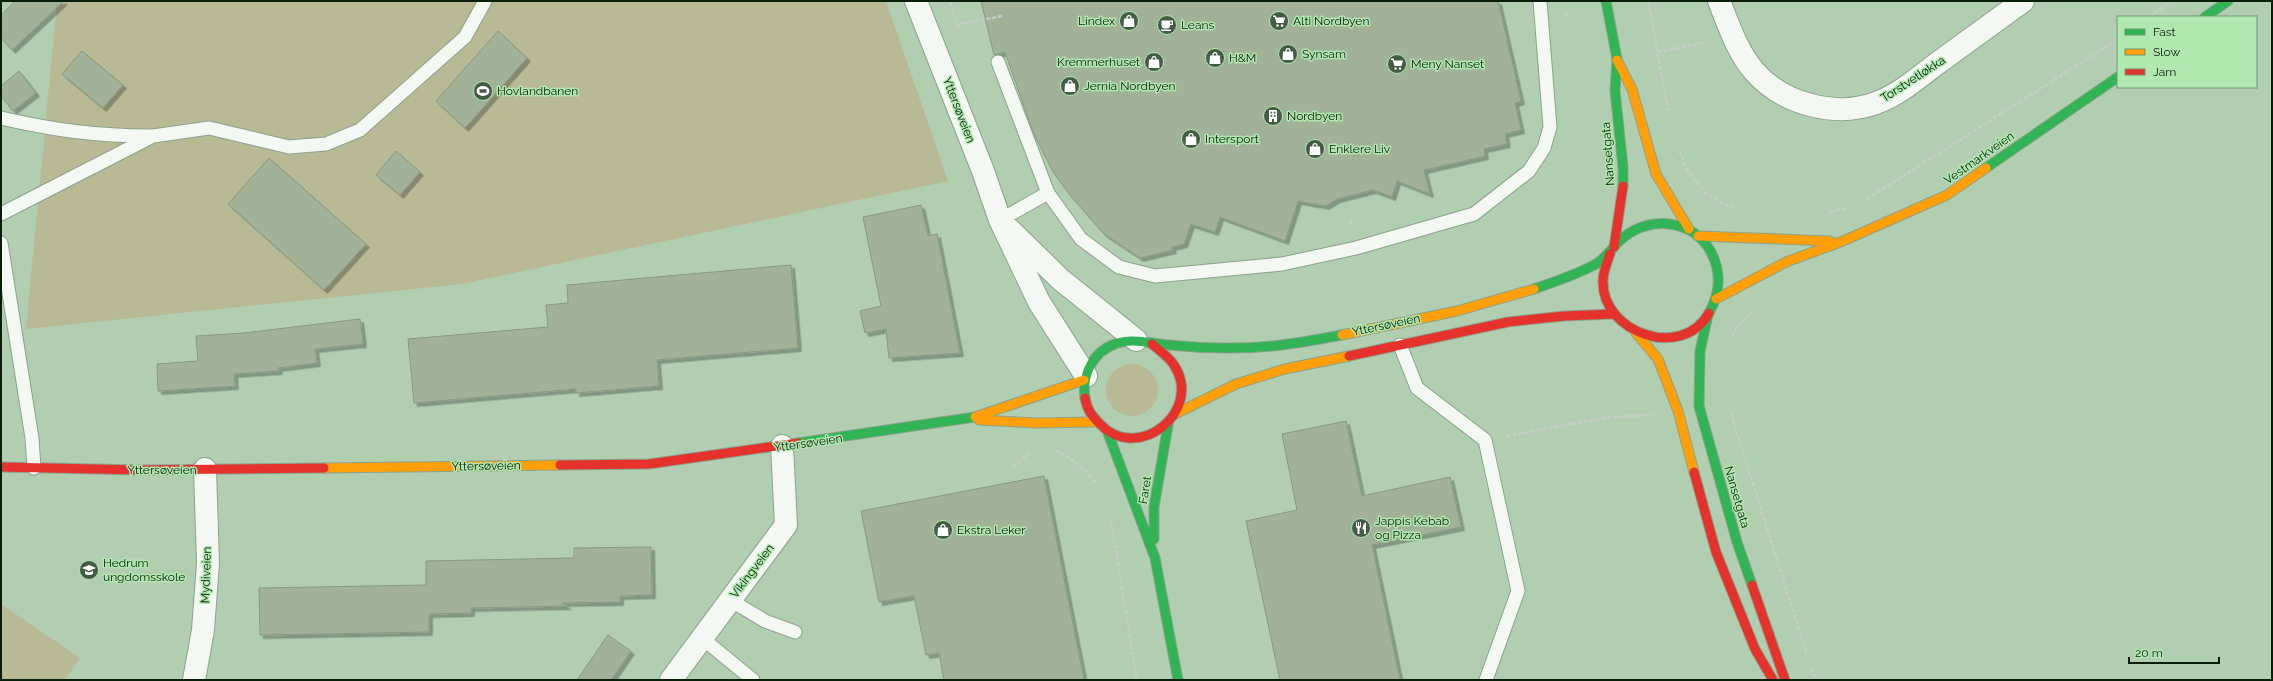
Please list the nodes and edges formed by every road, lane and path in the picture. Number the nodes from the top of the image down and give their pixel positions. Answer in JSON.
{"nodes":[{"id":1,"x":485,"y":1,"type":"edge"},
{"id":2,"x":916,"y":1,"type":"edge"},
{"id":3,"x":1540,"y":1,"type":"edge"},
{"id":4,"x":1606,"y":1,"type":"edge"},
{"id":5,"x":1719,"y":1,"type":"edge"},
{"id":6,"x":2023,"y":1,"type":"edge"},
{"id":7,"x":2172,"y":1,"type":"edge"},
{"id":8,"x":1002,"y":16,"type":"dead end"},
{"id":9,"x":2150,"y":16,"type":"edge"},
{"id":10,"x":957,"y":25,"type":"dead end"},
{"id":11,"x":1733,"y":37,"type":"junction"},
{"id":12,"x":1658,"y":52,"type":"dead end"},
{"id":13,"x":1617,"y":59,"type":"junction"},
{"id":14,"x":998,"y":62,"type":"dead end"},
{"id":15,"x":2117,"y":78,"type":"edge"},
{"id":16,"x":1,"y":118,"type":"edge"},
{"id":17,"x":152,"y":136,"type":"junction"},
{"id":18,"x":1048,"y":193,"type":"junction"},
{"id":19,"x":1,"y":214,"type":"edge"},
{"id":20,"x":1000,"y":220,"type":"junction"},
{"id":21,"x":1689,"y":229,"type":"junction"},
{"id":22,"x":1698,"y":236,"type":"junction"},
{"id":23,"x":1843,"y":241,"type":"junction"},
{"id":24,"x":1,"y":243,"type":"edge"},
{"id":25,"x":1612,"y":250,"type":"junction"},
{"id":26,"x":1716,"y":299,"type":"junction"},
{"id":27,"x":1758,"y":307,"type":"dead end"},
{"id":28,"x":1614,"y":314,"type":"junction"},
{"id":29,"x":1708,"y":315,"type":"junction"},
{"id":30,"x":1636,"y":333,"type":"junction"},
{"id":31,"x":1144,"y":342,"type":"junction"},
{"id":32,"x":1729,"y":343,"type":"dead end"},
{"id":33,"x":1400,"y":345,"type":"junction"},
{"id":34,"x":1084,"y":378,"type":"junction"},
{"id":35,"x":1177,"y":412,"type":"junction"},
{"id":36,"x":1731,"y":412,"type":"dead end"},
{"id":37,"x":1656,"y":415,"type":"dead end"},
{"id":38,"x":968,"y":419,"type":"junction"},
{"id":39,"x":1095,"y":422,"type":"junction"},
{"id":40,"x":1168,"y":426,"type":"junction"},
{"id":41,"x":1108,"y":433,"type":"junction"},
{"id":42,"x":1485,"y":440,"type":"junction"},
{"id":43,"x":782,"y":446,"type":"junction"},
{"id":44,"x":1034,"y":448,"type":"dead end"},
{"id":45,"x":1052,"y":449,"type":"dead end"},
{"id":46,"x":1014,"y":466,"type":"dead end"},
{"id":47,"x":1,"y":467,"type":"edge"},
{"id":48,"x":34,"y":468,"type":"junction"},
{"id":49,"x":205,"y":469,"type":"junction"},
{"id":50,"x":1098,"y":484,"type":"dead end"},
{"id":51,"x":1110,"y":518,"type":"dead end"},
{"id":52,"x":1155,"y":558,"type":"junction"},
{"id":53,"x":730,"y":600,"type":"junction"},
{"id":54,"x":795,"y":632,"type":"dead end"},
{"id":55,"x":702,"y":638,"type":"junction"},
{"id":56,"x":194,"y":680,"type":"edge"},
{"id":57,"x":671,"y":680,"type":"edge"},
{"id":58,"x":753,"y":680,"type":"edge"},
{"id":59,"x":1137,"y":680,"type":"edge"},
{"id":60,"x":1178,"y":680,"type":"edge"},
{"id":61,"x":1486,"y":680,"type":"edge"},
{"id":62,"x":1773,"y":680,"type":"edge"},
{"id":63,"x":1785,"y":680,"type":"edge"},
{"id":64,"x":1817,"y":680,"type":"edge"}],
"edges":[{"from":1,"to":17,"type":"lane"},
{"from":2,"to":20,"type":"street","name":"Yttersøveien"},
{"from":3,"to":18,"type":"lane"},
{"from":4,"to":13,"type":"main road","name":"Nansetgata"},
{"from":5,"to":11,"type":"street","name":"Torstvetløkka"},
{"from":6,"to":11,"type":"street","name":"Torstvetløkka"},
{"from":7,"to":9,"type":"path"},
{"from":8,"to":10,"type":"path"},
{"from":11,"to":12,"type":"path"},
{"from":13,"to":21,"type":"main road","name":"Nansetgata"},
{"from":13,"to":25,"type":"main road","name":"Nansetgata"},
{"from":14,"to":18,"type":"lane"},
{"from":15,"to":23,"type":"main road","name":"Vestmarkveien"},
{"from":16,"to":17,"type":"lane"},
{"from":17,"to":19,"type":"lane"},
{"from":18,"to":20,"type":"lane"},
{"from":20,"to":31,"type":"street","name":"Yttersøveien"},
{"from":20,"to":34,"type":"street","name":"Yttersøveien"},
{"from":21,"to":22,"type":"main road"},
{"from":21,"to":25,"type":"main road"},
{"from":22,"to":23,"type":"main road","name":"Vestmarkveien"},
{"from":22,"to":26,"type":"main road"},
{"from":23,"to":26,"type":"main road","name":"Vestmarkveien"},
{"from":24,"to":48,"type":"lane"},
{"from":25,"to":28,"type":"main road"},
{"from":25,"to":31,"type":"main road","name":"Yttersøveien"},
{"from":26,"to":29,"type":"main road"},
{"from":27,"to":32,"type":"path"},
{"from":28,"to":30,"type":"main road"},
{"from":28,"to":33,"type":"main road","name":"Yttersøveien"},
{"from":29,"to":30,"type":"main road"},
{"from":29,"to":63,"type":"main road","name":"Nansetgata"},
{"from":30,"to":62,"type":"main road"},
{"from":31,"to":34,"type":"main road"},
{"from":31,"to":35,"type":"main road"},
{"from":33,"to":35,"type":"main road","name":"Yttersøveien"},
{"from":33,"to":42,"type":"lane"},
{"from":34,"to":38,"type":"main road","name":"Yttersøveien"},
{"from":34,"to":39,"type":"main road"},
{"from":35,"to":40,"type":"main road"},
{"from":36,"to":64,"type":"path"},
{"from":37,"to":42,"type":"path"},
{"from":38,"to":39,"type":"main road","name":"Yttersøveien"},
{"from":38,"to":43,"type":"main road","name":"Yttersøveien"},
{"from":39,"to":41,"type":"main road"},
{"from":40,"to":41,"type":"main road"},
{"from":40,"to":52,"type":"main road","name":"Faret"},
{"from":41,"to":52,"type":"main road","name":"Faret"},
{"from":42,"to":61,"type":"lane"},
{"from":43,"to":49,"type":"main road","name":"Yttersøveien"},
{"from":43,"to":53,"type":"street","name":"Vikingveien"},
{"from":44,"to":46,"type":"path"},
{"from":45,"to":50,"type":"path"},
{"from":47,"to":48,"type":"main road","name":"Yttersøveien"},
{"from":48,"to":49,"type":"main road","name":"Yttersøveien"},
{"from":49,"to":56,"type":"street","name":"Mydiveien"},
{"from":51,"to":59,"type":"path"},
{"from":52,"to":60,"type":"main road","name":"Faret"},
{"from":53,"to":54,"type":"lane"},
{"from":53,"to":55,"type":"street","name":"Vikingveien"},
{"from":55,"to":57,"type":"street","name":"Vikingveien"},
{"from":55,"to":58,"type":"lane"}]}
